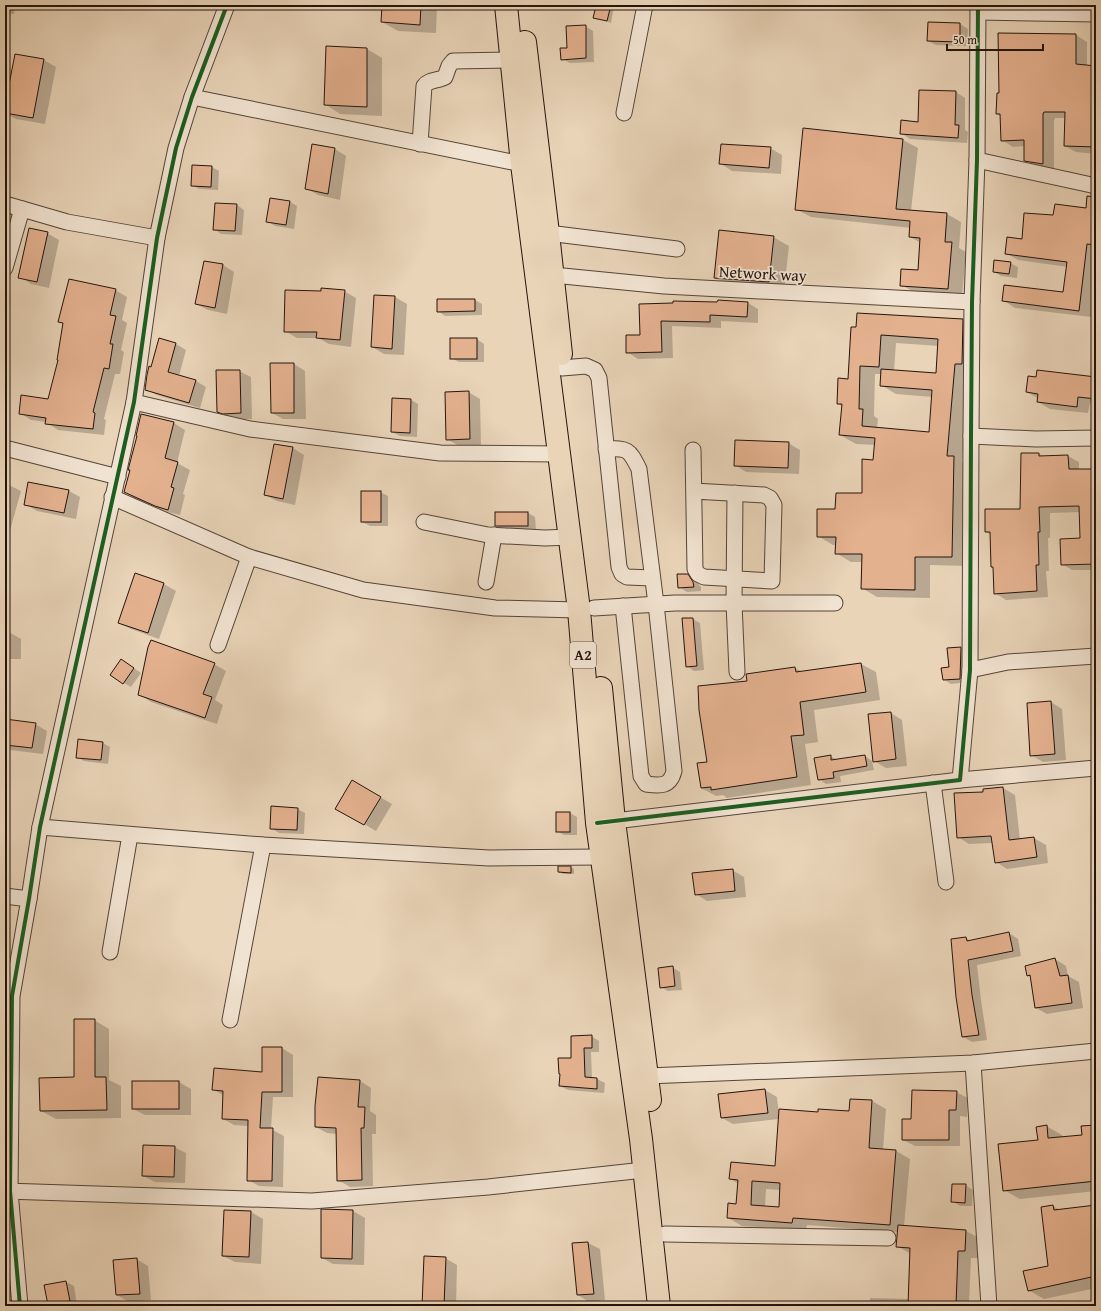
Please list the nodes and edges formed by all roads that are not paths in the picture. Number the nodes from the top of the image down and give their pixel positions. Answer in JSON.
{"nodes":[{"id":1,"x":227,"y":5,"type":"edge"},
{"id":2,"x":506,"y":5,"type":"edge"},
{"id":3,"x":520,"y":5,"type":"edge"},
{"id":4,"x":645,"y":5,"type":"edge"},
{"id":5,"x":978,"y":8,"type":"edge"},
{"id":6,"x":1096,"y":14,"type":"edge"},
{"id":7,"x":512,"y":60,"type":"junction"},
{"id":8,"x":192,"y":97,"type":"junction"},
{"id":9,"x":624,"y":113,"type":"dead end"},
{"id":10,"x":420,"y":144,"type":"junction"},
{"id":11,"x":977,"y":160,"type":"junction"},
{"id":12,"x":522,"y":164,"type":"junction"},
{"id":13,"x":1096,"y":186,"type":"edge"},
{"id":14,"x":5,"y":204,"type":"edge"},
{"id":15,"x":22,"y":209,"type":"junction"},
{"id":16,"x":548,"y":233,"type":"junction"},
{"id":17,"x":157,"y":238,"type":"junction"},
{"id":18,"x":677,"y":249,"type":"dead end"},
{"id":19,"x":5,"y":268,"type":"edge"},
{"id":20,"x":553,"y":275,"type":"junction"},
{"id":21,"x":972,"y":302,"type":"junction"},
{"id":22,"x":562,"y":368,"type":"junction"},
{"id":23,"x":134,"y":402,"type":"junction"},
{"id":24,"x":971,"y":436,"type":"junction"},
{"id":25,"x":1096,"y":438,"type":"edge"},
{"id":26,"x":5,"y":448,"type":"edge"},
{"id":27,"x":606,"y":449,"type":"junction"},
{"id":28,"x":693,"y":450,"type":"dead end"},
{"id":29,"x":559,"y":454,"type":"junction"},
{"id":30,"x":118,"y":477,"type":"junction"},
{"id":31,"x":694,"y":491,"type":"junction"},
{"id":32,"x":735,"y":493,"type":"junction"},
{"id":33,"x":112,"y":497,"type":"junction"},
{"id":34,"x":424,"y":522,"type":"dead end"},
{"id":35,"x":494,"y":536,"type":"junction"},
{"id":36,"x":571,"y":537,"type":"junction"},
{"id":37,"x":249,"y":557,"type":"junction"},
{"id":38,"x":652,"y":578,"type":"junction"},
{"id":39,"x":734,"y":579,"type":"junction"},
{"id":40,"x":772,"y":581,"type":"junction"},
{"id":41,"x":486,"y":582,"type":"dead end"},
{"id":42,"x":734,"y":602,"type":"junction"},
{"id":43,"x":772,"y":603,"type":"junction"},
{"id":44,"x":835,"y":603,"type":"dead end"},
{"id":45,"x":656,"y":604,"type":"junction"},
{"id":46,"x":623,"y":606,"type":"junction"},
{"id":47,"x":586,"y":609,"type":"junction"},
{"id":48,"x":218,"y":645,"type":"dead end"},
{"id":49,"x":1096,"y":656,"type":"edge"},
{"id":50,"x":970,"y":670,"type":"junction"},
{"id":51,"x":737,"y":672,"type":"dead end"},
{"id":52,"x":1096,"y":768,"type":"edge"},
{"id":53,"x":960,"y":780,"type":"junction"},
{"id":54,"x":933,"y":783,"type":"junction"},
{"id":55,"x":605,"y":822,"type":"junction"},
{"id":56,"x":40,"y":827,"type":"junction"},
{"id":57,"x":130,"y":835,"type":"junction"},
{"id":58,"x":263,"y":845,"type":"junction"},
{"id":59,"x":602,"y":857,"type":"junction"},
{"id":60,"x":946,"y":882,"type":"dead end"},
{"id":61,"x":5,"y":896,"type":"edge"},
{"id":62,"x":29,"y":899,"type":"junction"},
{"id":63,"x":110,"y":952,"type":"dead end"},
{"id":64,"x":9,"y":996,"type":"edge"},
{"id":65,"x":230,"y":1020,"type":"dead end"},
{"id":66,"x":1096,"y":1051,"type":"edge"},
{"id":67,"x":973,"y":1063,"type":"junction"},
{"id":68,"x":648,"y":1076,"type":"junction"},
{"id":69,"x":644,"y":1170,"type":"junction"},
{"id":70,"x":8,"y":1191,"type":"edge"},
{"id":71,"x":665,"y":1234,"type":"junction"},
{"id":72,"x":888,"y":1238,"type":"dead end"},
{"id":73,"x":20,"y":1306,"type":"edge"},
{"id":74,"x":659,"y":1306,"type":"edge"},
{"id":75,"x":674,"y":1306,"type":"edge"},
{"id":76,"x":989,"y":1306,"type":"edge"}],
"edges":[{"from":1,"to":8,"type":"street"},
{"from":2,"to":7,"type":"highway","number":"A2"},
{"from":3,"to":16,"type":"highway","number":"A2"},
{"from":4,"to":9,"type":"street"},
{"from":5,"to":6,"type":"street"},
{"from":5,"to":11,"type":"street"},
{"from":7,"to":10,"type":"street"},
{"from":7,"to":12,"type":"highway","number":"A2"},
{"from":8,"to":10,"type":"street"},
{"from":8,"to":17,"type":"street"},
{"from":10,"to":12,"type":"street"},
{"from":11,"to":13,"type":"street"},
{"from":11,"to":21,"type":"street"},
{"from":12,"to":29,"type":"highway","number":"A2"},
{"from":14,"to":15,"type":"street"},
{"from":15,"to":17,"type":"street"},
{"from":15,"to":19,"type":"street"},
{"from":16,"to":18,"type":"street"},
{"from":16,"to":20,"type":"highway","number":"A2"},
{"from":17,"to":23,"type":"street"},
{"from":20,"to":21,"type":"street","name":"Network way"},
{"from":20,"to":22,"type":"highway","number":"A2"},
{"from":21,"to":24,"type":"street"},
{"from":22,"to":27,"type":"street"},
{"from":22,"to":47,"type":"highway","number":"A2"},
{"from":23,"to":29,"type":"street"},
{"from":23,"to":30,"type":"street"},
{"from":24,"to":25,"type":"street"},
{"from":24,"to":50,"type":"street"},
{"from":26,"to":30,"type":"street"},
{"from":27,"to":38,"type":"street"},
{"from":27,"to":38,"type":"street"},
{"from":28,"to":31,"type":"street"},
{"from":29,"to":36,"type":"highway","number":"A2"},
{"from":30,"to":33,"type":"street"},
{"from":31,"to":32,"type":"street"},
{"from":31,"to":39,"type":"street"},
{"from":32,"to":39,"type":"street"},
{"from":32,"to":40,"type":"street"},
{"from":33,"to":37,"type":"street"},
{"from":33,"to":56,"type":"street"},
{"from":34,"to":35,"type":"street"},
{"from":35,"to":36,"type":"street"},
{"from":35,"to":41,"type":"street"},
{"from":36,"to":47,"type":"highway","number":"A2"},
{"from":37,"to":47,"type":"street"},
{"from":37,"to":48,"type":"street"},
{"from":38,"to":45,"type":"street"},
{"from":39,"to":40,"type":"street"},
{"from":39,"to":42,"type":"street"},
{"from":40,"to":43,"type":"street"},
{"from":42,"to":43,"type":"street"},
{"from":42,"to":45,"type":"street"},
{"from":42,"to":51,"type":"street"},
{"from":43,"to":44,"type":"street"},
{"from":45,"to":46,"type":"street"},
{"from":45,"to":46,"type":"street"},
{"from":46,"to":47,"type":"street"},
{"from":47,"to":55,"type":"highway","number":"A2"},
{"from":49,"to":50,"type":"street"},
{"from":50,"to":53,"type":"street"},
{"from":52,"to":53,"type":"street"},
{"from":53,"to":54,"type":"street"},
{"from":54,"to":55,"type":"street"},
{"from":54,"to":60,"type":"street"},
{"from":55,"to":59,"type":"highway","number":"A2"},
{"from":55,"to":68,"type":"highway","number":"A2"},
{"from":56,"to":57,"type":"street"},
{"from":56,"to":62,"type":"street"},
{"from":57,"to":58,"type":"street"},
{"from":57,"to":63,"type":"street"},
{"from":58,"to":59,"type":"street"},
{"from":58,"to":65,"type":"street"},
{"from":59,"to":69,"type":"highway","number":"A2"},
{"from":61,"to":62,"type":"street"},
{"from":62,"to":64,"type":"street"},
{"from":64,"to":70,"type":"street"},
{"from":66,"to":67,"type":"street"},
{"from":67,"to":68,"type":"street"},
{"from":67,"to":76,"type":"street"},
{"from":68,"to":71,"type":"highway","number":"A2"},
{"from":69,"to":70,"type":"street"},
{"from":69,"to":74,"type":"highway","number":"A2"},
{"from":70,"to":73,"type":"street"},
{"from":71,"to":72,"type":"street"},
{"from":71,"to":75,"type":"highway","number":"A2"}]}
